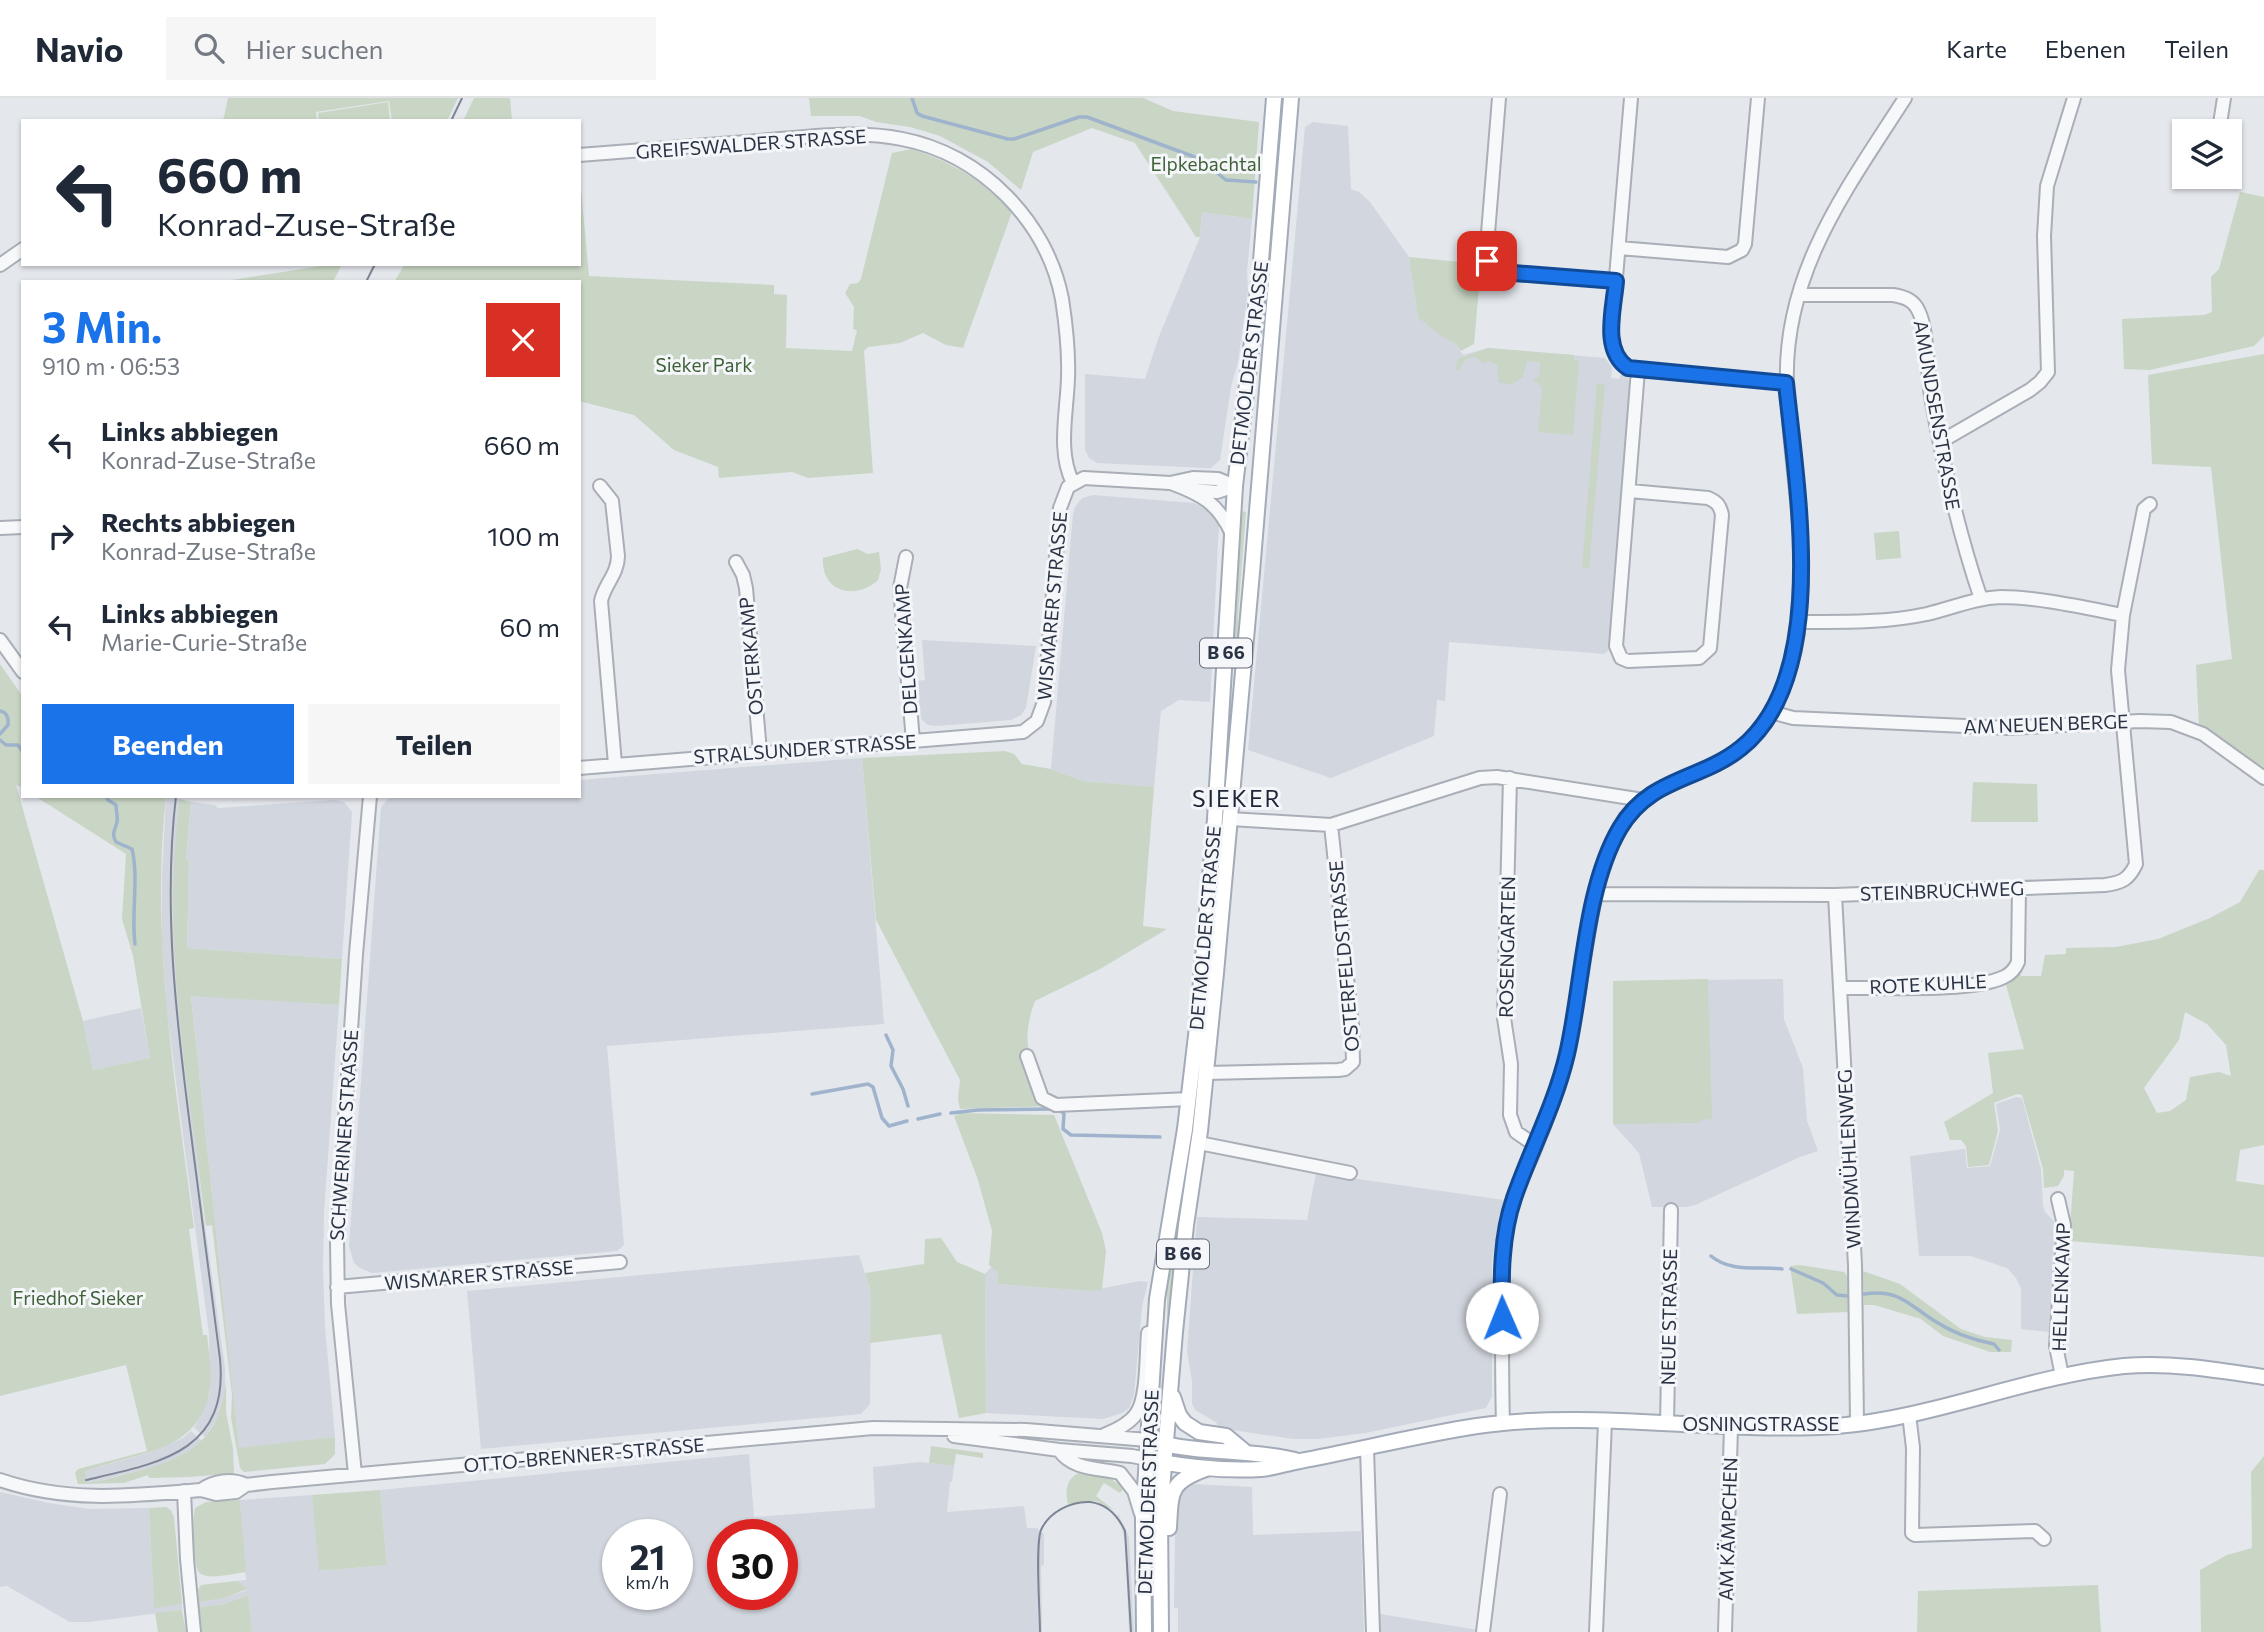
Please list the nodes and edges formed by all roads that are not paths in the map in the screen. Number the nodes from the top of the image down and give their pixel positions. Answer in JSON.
{"nodes":[{"id":1,"x":1274,"y":98,"type":"edge"},
{"id":2,"x":1292,"y":98,"type":"edge"},
{"id":3,"x":1499,"y":98,"type":"edge"},
{"id":4,"x":1631,"y":98,"type":"edge"},
{"id":5,"x":1758,"y":98,"type":"edge"},
{"id":6,"x":1905,"y":98,"type":"edge"},
{"id":7,"x":2074,"y":98,"type":"edge"},
{"id":8,"x":2224,"y":98,"type":"edge"},
{"id":9,"x":2220,"y":119,"type":"edge"},
{"id":10,"x":1271,"y":138,"type":"junction"},
{"id":11,"x":1287,"y":140,"type":"junction"},
{"id":12,"x":581,"y":155,"type":"edge"},
{"id":13,"x":1619,"y":248,"type":"junction"},
{"id":14,"x":21,"y":250,"type":"edge"},
{"id":15,"x":0,"y":265,"type":"edge"},
{"id":16,"x":1616,"y":281,"type":"junction"},
{"id":17,"x":1799,"y":295,"type":"junction"},
{"id":18,"x":1638,"y":370,"type":"junction"},
{"id":19,"x":1786,"y":383,"type":"junction"},
{"id":20,"x":1940,"y":442,"type":"junction"},
{"id":21,"x":1073,"y":483,"type":"junction"},
{"id":22,"x":1170,"y":483,"type":"junction"},
{"id":23,"x":600,"y":486,"type":"dead end"},
{"id":24,"x":1235,"y":486,"type":"junction"},
{"id":25,"x":1259,"y":489,"type":"junction"},
{"id":26,"x":1192,"y":491,"type":"junction"},
{"id":27,"x":1630,"y":491,"type":"junction"},
{"id":28,"x":2150,"y":504,"type":"dead end"},
{"id":29,"x":21,"y":527,"type":"edge"},
{"id":30,"x":0,"y":528,"type":"edge"},
{"id":31,"x":1233,"y":535,"type":"junction"},
{"id":32,"x":906,"y":557,"type":"dead end"},
{"id":33,"x":736,"y":562,"type":"dead end"},
{"id":34,"x":1981,"y":599,"type":"junction"},
{"id":35,"x":2123,"y":615,"type":"junction"},
{"id":36,"x":1799,"y":622,"type":"junction"},
{"id":37,"x":0,"y":640,"type":"edge"},
{"id":38,"x":21,"y":669,"type":"edge"},
{"id":39,"x":1771,"y":712,"type":"junction"},
{"id":40,"x":2121,"y":722,"type":"junction"},
{"id":41,"x":1030,"y":729,"type":"joint"},
{"id":42,"x":913,"y":741,"type":"junction"},
{"id":43,"x":760,"y":752,"type":"junction"},
{"id":44,"x":615,"y":764,"type":"junction"},
{"id":45,"x":581,"y":768,"type":"edge"},
{"id":46,"x":1510,"y":778,"type":"junction"},
{"id":47,"x":2264,"y":778,"type":"edge"},
{"id":48,"x":370,"y":798,"type":"edge"},
{"id":49,"x":1643,"y":800,"type":"junction"},
{"id":50,"x":1230,"y":820,"type":"junction"},
{"id":51,"x":1331,"y":825,"type":"junction"},
{"id":52,"x":2019,"y":887,"type":"junction"},
{"id":53,"x":1595,"y":894,"type":"junction"},
{"id":54,"x":1835,"y":895,"type":"junction"},
{"id":55,"x":1840,"y":988,"type":"junction"},
{"id":56,"x":1027,"y":1056,"type":"dead end"},
{"id":57,"x":1206,"y":1073,"type":"junction"},
{"id":58,"x":1189,"y":1099,"type":"junction"},
{"id":59,"x":1199,"y":1143,"type":"junction"},
{"id":60,"x":1536,"y":1146,"type":"junction"},
{"id":61,"x":1350,"y":1173,"type":"dead end"},
{"id":62,"x":2058,"y":1199,"type":"dead end"},
{"id":63,"x":1671,"y":1210,"type":"dead end"},
{"id":64,"x":620,"y":1262,"type":"dead end"},
{"id":65,"x":337,"y":1287,"type":"junction"},
{"id":66,"x":1157,"y":1299,"type":"junction"},
{"id":67,"x":2062,"y":1376,"type":"junction"},
{"id":68,"x":2264,"y":1377,"type":"edge"},
{"id":69,"x":1171,"y":1378,"type":"junction"},
{"id":70,"x":1909,"y":1414,"type":"junction"},
{"id":71,"x":1605,"y":1422,"type":"junction"},
{"id":72,"x":1503,"y":1423,"type":"junction"},
{"id":73,"x":1667,"y":1423,"type":"junction"},
{"id":74,"x":1857,"y":1423,"type":"junction"},
{"id":75,"x":1731,"y":1427,"type":"junction"},
{"id":76,"x":922,"y":1430,"type":"junction"},
{"id":77,"x":1100,"y":1436,"type":"junction"},
{"id":78,"x":1148,"y":1440,"type":"junction"},
{"id":79,"x":1166,"y":1445,"type":"junction"},
{"id":80,"x":1367,"y":1449,"type":"junction"},
{"id":81,"x":1059,"y":1450,"type":"junction"},
{"id":82,"x":1244,"y":1451,"type":"junction"},
{"id":83,"x":1147,"y":1459,"type":"junction"},
{"id":84,"x":1297,"y":1461,"type":"junction"},
{"id":85,"x":1164,"y":1463,"type":"junction"},
{"id":86,"x":1212,"y":1467,"type":"junction"},
{"id":87,"x":355,"y":1474,"type":"junction"},
{"id":88,"x":0,"y":1480,"type":"edge"},
{"id":89,"x":184,"y":1491,"type":"junction"},
{"id":90,"x":1500,"y":1494,"type":"dead end"},
{"id":91,"x":1143,"y":1520,"type":"junction"},
{"id":92,"x":2044,"y":1539,"type":"dead end"},
{"id":93,"x":1160,"y":1605,"type":"junction"},
{"id":94,"x":194,"y":1632,"type":"edge"},
{"id":95,"x":1144,"y":1632,"type":"edge"},
{"id":96,"x":1161,"y":1632,"type":"edge"},
{"id":97,"x":1373,"y":1632,"type":"edge"},
{"id":98,"x":1483,"y":1632,"type":"edge"},
{"id":99,"x":1596,"y":1632,"type":"edge"},
{"id":100,"x":1725,"y":1632,"type":"edge"}],
"edges":[{"from":1,"to":10,"type":"main road","name":"DETMOLDER STRASSE","number":"B 66"},
{"from":2,"to":11,"type":"main road","name":"DETMOLDER STRASSE","number":"B 66"},
{"from":3,"to":16,"type":"street"},
{"from":4,"to":13,"type":"street"},
{"from":5,"to":13,"type":"street"},
{"from":6,"to":17,"type":"street"},
{"from":7,"to":20,"type":"street"},
{"from":8,"to":9,"type":"street"},
{"from":10,"to":11,"type":"main road"},
{"from":10,"to":24,"type":"main road","name":"DETMOLDER STRASSE","number":"B 66"},
{"from":11,"to":25,"type":"main road","name":"DETMOLDER STRASSE","number":"B 66"},
{"from":12,"to":21,"type":"street","name":"GREIFSWALDER STRASSE"},
{"from":13,"to":16,"type":"street"},
{"from":14,"to":15,"type":"street"},
{"from":16,"to":18,"type":"street"},
{"from":17,"to":19,"type":"street"},
{"from":17,"to":20,"type":"street","name":"AMUNDSENSTRASSE"},
{"from":18,"to":19,"type":"street"},
{"from":18,"to":27,"type":"street"},
{"from":19,"to":36,"type":"street"},
{"from":20,"to":34,"type":"street","name":"AMUNDSENSTRASSE"},
{"from":21,"to":22,"type":"street"},
{"from":21,"to":41,"type":"street","name":"WISMARER STRASSE"},
{"from":22,"to":24,"type":"street"},
{"from":22,"to":26,"type":"street"},
{"from":23,"to":44,"type":"street"},
{"from":24,"to":25,"type":"main road"},
{"from":24,"to":26,"type":"street"},
{"from":24,"to":31,"type":"main road","name":"DETMOLDER STRASSE","number":"B 66"},
{"from":25,"to":50,"type":"main road","name":"DETMOLDER STRASSE","number":"B 66"},
{"from":26,"to":31,"type":"street"},
{"from":27,"to":27,"type":"street"},
{"from":28,"to":35,"type":"street","name":"STEINBRUCHWEG"},
{"from":29,"to":30,"type":"street"},
{"from":31,"to":58,"type":"main road","name":"DETMOLDER STRASSE","number":"B 66"},
{"from":32,"to":42,"type":"street","name":"DELGENKAMP"},
{"from":33,"to":43,"type":"street","name":"OSTERKAMP"},
{"from":34,"to":35,"type":"street"},
{"from":34,"to":36,"type":"street"},
{"from":35,"to":40,"type":"street","name":"STEINBRUCHWEG"},
{"from":36,"to":39,"type":"street"},
{"from":37,"to":38,"type":"street"},
{"from":39,"to":40,"type":"street","name":"AM NEUEN BERGE"},
{"from":39,"to":49,"type":"street"},
{"from":40,"to":47,"type":"street","name":"AM NEUEN BERGE"},
{"from":40,"to":52,"type":"street","name":"STEINBRUCHWEG"},
{"from":41,"to":42,"type":"street","name":"STRALSUNDER STRASSE"},
{"from":42,"to":43,"type":"street","name":"STRALSUNDER STRASSE"},
{"from":43,"to":44,"type":"street","name":"STRALSUNDER STRASSE"},
{"from":44,"to":45,"type":"street","name":"STRALSUNDER STRASSE"},
{"from":46,"to":49,"type":"street"},
{"from":46,"to":51,"type":"street"},
{"from":46,"to":60,"type":"street","name":"ROSENGARTEN"},
{"from":48,"to":65,"type":"street","name":"SCHWERINER STRASSE"},
{"from":49,"to":53,"type":"street"},
{"from":50,"to":51,"type":"street"},
{"from":50,"to":57,"type":"main road","name":"DETMOLDER STRASSE","number":"B 66"},
{"from":51,"to":57,"type":"street","name":"OSTERFELDSTRASSE"},
{"from":52,"to":54,"type":"street","name":"STEINBRUCHWEG"},
{"from":52,"to":55,"type":"street","name":"ROTE KUHLE"},
{"from":53,"to":54,"type":"street","name":"STEINBRUCHWEG"},
{"from":53,"to":60,"type":"street"},
{"from":54,"to":55,"type":"street","name":"WINDMÜHLENWEG"},
{"from":55,"to":74,"type":"street","name":"WINDMÜHLENWEG"},
{"from":56,"to":58,"type":"street"},
{"from":57,"to":59,"type":"main road","name":"DETMOLDER STRASSE","number":"B 66"},
{"from":58,"to":66,"type":"main road","name":"DETMOLDER STRASSE","number":"B 66"},
{"from":59,"to":61,"type":"street"},
{"from":59,"to":69,"type":"main road","name":"DETMOLDER STRASSE","number":"B 66"},
{"from":60,"to":72,"type":"street"},
{"from":62,"to":67,"type":"street","name":"HELLENKAMP"},
{"from":63,"to":73,"type":"street","name":"NEUE STRASSE"},
{"from":64,"to":65,"type":"street","name":"WISMARER STRASSE"},
{"from":65,"to":87,"type":"street","name":"SCHWERINER STRASSE"},
{"from":66,"to":77,"type":"street"},
{"from":66,"to":78,"type":"main road","name":"DETMOLDER STRASSE","number":"B 66"},
{"from":67,"to":68,"type":"main road","name":"OSNINGSTRASSE"},
{"from":67,"to":70,"type":"main road","name":"OSNINGSTRASSE"},
{"from":69,"to":79,"type":"main road","name":"DETMOLDER STRASSE","number":"B 66"},
{"from":69,"to":82,"type":"main road"},
{"from":70,"to":74,"type":"main road","name":"OSNINGSTRASSE"},
{"from":70,"to":92,"type":"street"},
{"from":71,"to":72,"type":"main road","name":"OSNINGSTRASSE"},
{"from":71,"to":73,"type":"main road","name":"OSNINGSTRASSE"},
{"from":71,"to":99,"type":"street"},
{"from":72,"to":80,"type":"main road","name":"OSNINGSTRASSE"},
{"from":73,"to":75,"type":"main road","name":"OSNINGSTRASSE"},
{"from":74,"to":75,"type":"main road","name":"OSNINGSTRASSE"},
{"from":75,"to":100,"type":"street","name":"AM KÄMPCHEN"},
{"from":76,"to":77,"type":"street","name":"OTTO-BRENNER-STRASSE"},
{"from":76,"to":81,"type":"street","name":"OTTO-BRENNER-STRASSE"},
{"from":76,"to":87,"type":"street","name":"OTTO-BRENNER-STRASSE"},
{"from":77,"to":78,"type":"street","name":"OTTO-BRENNER-STRASSE"},
{"from":78,"to":79,"type":"main road","name":"OSNINGSTRASSE"},
{"from":78,"to":83,"type":"main road","name":"DETMOLDER STRASSE","number":"B 66"},
{"from":79,"to":82,"type":"main road","name":"OSNINGSTRASSE"},
{"from":79,"to":85,"type":"main road","name":"DETMOLDER STRASSE","number":"B 66"},
{"from":80,"to":84,"type":"main road","name":"OSNINGSTRASSE"},
{"from":80,"to":97,"type":"street"},
{"from":81,"to":83,"type":"street","name":"OTTO-BRENNER-STRASSE"},
{"from":81,"to":91,"type":"street","number":"B 66"},
{"from":82,"to":84,"type":"main road","name":"OSNINGSTRASSE"},
{"from":83,"to":85,"type":"main road","name":"OSNINGSTRASSE"},
{"from":83,"to":91,"type":"main road","name":"DETMOLDER STRASSE","number":"B 66"},
{"from":84,"to":86,"type":"main road","name":"OSNINGSTRASSE"},
{"from":85,"to":86,"type":"main road","name":"OSNINGSTRASSE"},
{"from":85,"to":93,"type":"main road","name":"DETMOLDER STRASSE","number":"B 66"},
{"from":86,"to":93,"type":"main road"},
{"from":87,"to":89,"type":"street","name":"OTTO-BRENNER-STRASSE"},
{"from":88,"to":89,"type":"street","name":"OTTO-BRENNER-STRASSE"},
{"from":89,"to":94,"type":"street"},
{"from":90,"to":98,"type":"street"},
{"from":91,"to":95,"type":"main road","name":"DETMOLDER STRASSE","number":"B 66"},
{"from":93,"to":96,"type":"main road","name":"DETMOLDER STRASSE","number":"B 66"}]}
